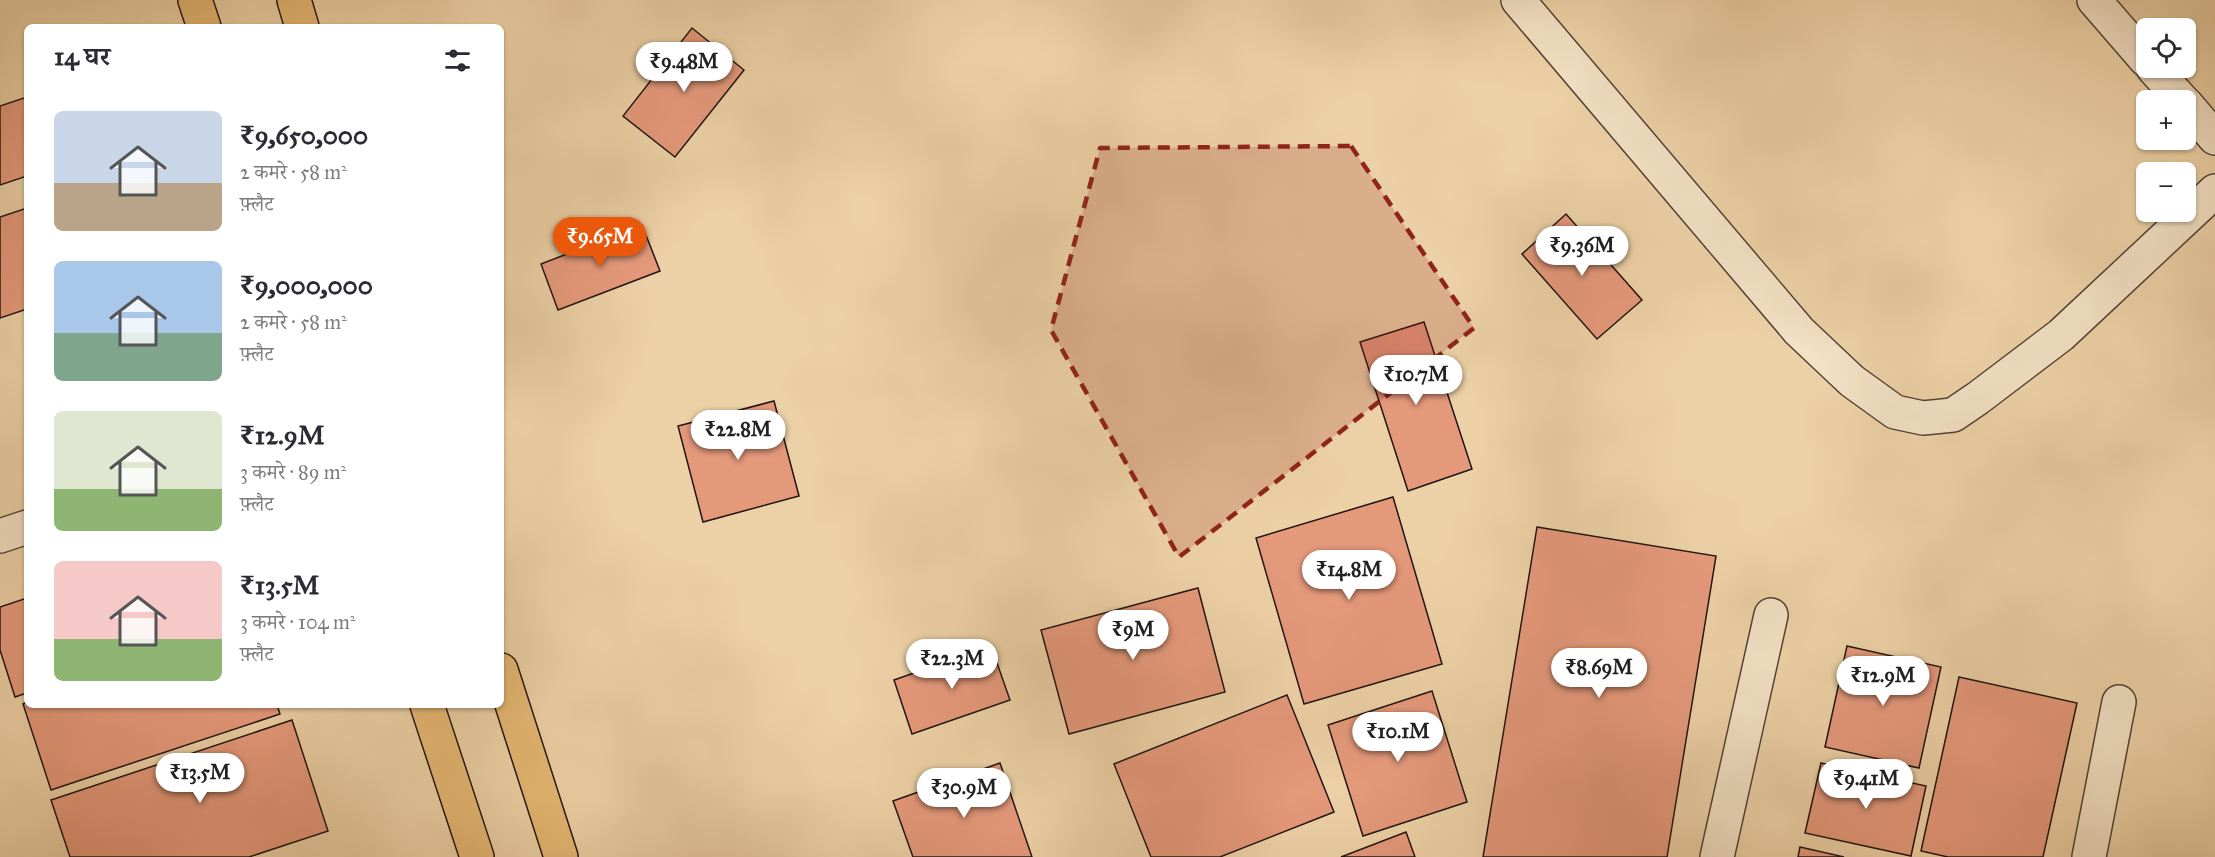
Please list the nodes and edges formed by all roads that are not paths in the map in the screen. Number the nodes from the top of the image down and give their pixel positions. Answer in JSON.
{"nodes":[{"id":1,"x":195,"y":0,"type":"edge"},
{"id":2,"x":294,"y":0,"type":"edge"},
{"id":3,"x":1518,"y":0,"type":"edge"},
{"id":4,"x":2094,"y":0,"type":"edge"},
{"id":5,"x":203,"y":24,"type":"edge"},
{"id":6,"x":301,"y":24,"type":"edge"},
{"id":7,"x":2136,"y":48,"type":"edge"},
{"id":8,"x":2162,"y":78,"type":"edge"},
{"id":9,"x":2173,"y":90,"type":"edge"},
{"id":10,"x":2196,"y":116,"type":"edge"},
{"id":11,"x":2215,"y":138,"type":"edge"},
{"id":12,"x":2215,"y":191,"type":"edge"},
{"id":13,"x":24,"y":528,"type":"edge"},
{"id":14,"x":0,"y":536,"type":"edge"},
{"id":15,"x":1771,"y":615,"type":"dead end"},
{"id":16,"x":504,"y":679,"type":"edge"},
{"id":17,"x":2119,"y":702,"type":"dead end"},
{"id":18,"x":429,"y":708,"type":"edge"},
{"id":19,"x":477,"y":857,"type":"edge"},
{"id":20,"x":561,"y":857,"type":"edge"},
{"id":21,"x":1717,"y":857,"type":"edge"},
{"id":22,"x":2089,"y":857,"type":"edge"}],
"edges":[{"from":1,"to":5,"type":"main road"},
{"from":2,"to":6,"type":"main road"},
{"from":3,"to":12,"type":"lane"},
{"from":4,"to":7,"type":"lane"},
{"from":8,"to":9,"type":"lane"},
{"from":10,"to":11,"type":"lane"},
{"from":13,"to":14,"type":"lane"},
{"from":15,"to":21,"type":"lane"},
{"from":16,"to":20,"type":"main road"},
{"from":17,"to":22,"type":"lane"},
{"from":18,"to":19,"type":"main road"}]}
